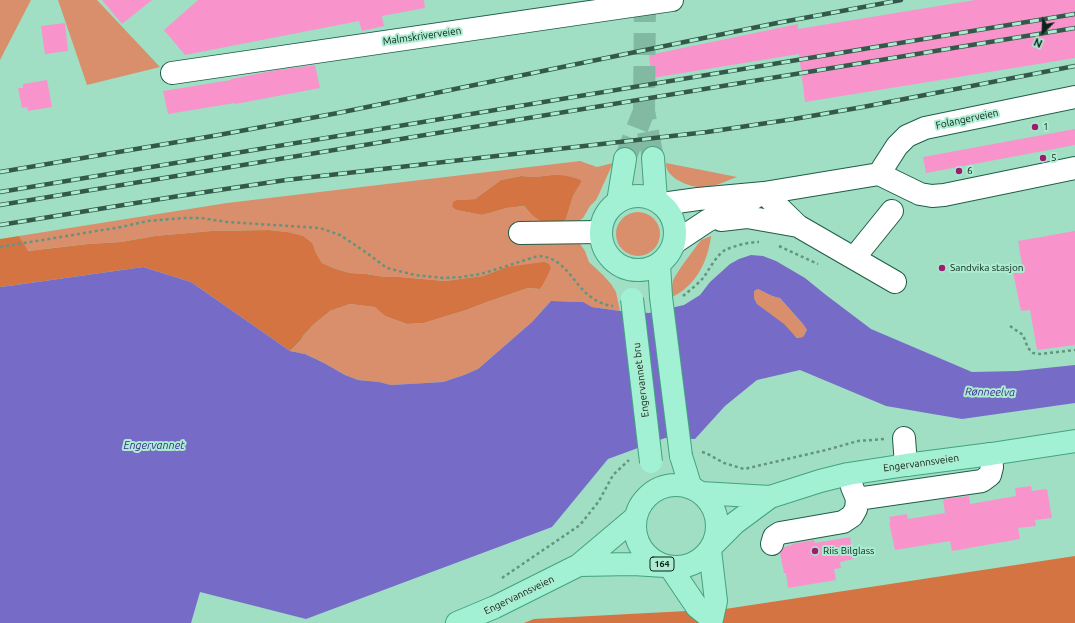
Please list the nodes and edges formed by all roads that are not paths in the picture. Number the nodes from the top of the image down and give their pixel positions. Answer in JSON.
{"nodes":[{"id":1,"x":672,"y":0,"type":"edge"},
{"id":2,"x":172,"y":73,"type":"dead end"},
{"id":3,"x":1075,"y":97,"type":"edge"},
{"id":4,"x":653,"y":158,"type":"tunnel mouth"},
{"id":5,"x":625,"y":159,"type":"tunnel mouth"},
{"id":6,"x":1075,"y":168,"type":"edge"},
{"id":7,"x":879,"y":174,"type":"junction"},
{"id":8,"x":764,"y":193,"type":"junction"},
{"id":9,"x":618,"y":202,"type":"junction"},
{"id":10,"x":659,"y":202,"type":"junction"},
{"id":11,"x":892,"y":212,"type":"dead end"},
{"id":12,"x":707,"y":221,"type":"junction"},
{"id":13,"x":798,"y":226,"type":"junction"},
{"id":14,"x":601,"y":232,"type":"junction"},
{"id":15,"x":520,"y":233,"type":"dead end"},
{"id":16,"x":674,"y":243,"type":"junction"},
{"id":17,"x":854,"y":258,"type":"junction"},
{"id":18,"x":659,"y":264,"type":"junction"},
{"id":19,"x":622,"y":267,"type":"junction"},
{"id":20,"x":895,"y":282,"type":"dead end"},
{"id":21,"x":904,"y":438,"type":"road end"},
{"id":22,"x":1075,"y":441,"type":"edge"},
{"id":23,"x":991,"y":454,"type":"junction"},
{"id":24,"x":906,"y":465,"type":"junction"},
{"id":25,"x":848,"y":474,"type":"junction"},
{"id":26,"x":696,"y":490,"type":"junction"},
{"id":27,"x":650,"y":495,"type":"junction"},
{"id":28,"x":770,"y":498,"type":"junction"},
{"id":29,"x":857,"y":499,"type":"junction"},
{"id":30,"x":636,"y":517,"type":"junction"},
{"id":31,"x":772,"y":544,"type":"dead end"},
{"id":32,"x":711,"y":548,"type":"junction"},
{"id":33,"x":579,"y":565,"type":"junction"},
{"id":34,"x":667,"y":566,"type":"junction"},
{"id":35,"x":458,"y":623,"type":"edge"}],
"edges":[{"from":1,"to":2,"type":"street","name":"Malmskriverveien"},
{"from":3,"to":7,"type":"street","name":"Folangerveien"},
{"from":4,"to":10,"type":"main road"},
{"from":5,"to":9,"type":"main road"},
{"from":6,"to":7,"type":"street"},
{"from":7,"to":8,"type":"street"},
{"from":8,"to":10,"type":"street"},
{"from":8,"to":12,"type":"street"},
{"from":8,"to":13,"type":"street"},
{"from":9,"to":10,"type":"main road"},
{"from":9,"to":14,"type":"main road"},
{"from":10,"to":16,"type":"main road"},
{"from":11,"to":17,"type":"street"},
{"from":12,"to":13,"type":"street"},
{"from":12,"to":16,"type":"street"},
{"from":13,"to":17,"type":"street"},
{"from":14,"to":15,"type":"street"},
{"from":14,"to":19,"type":"main road"},
{"from":16,"to":18,"type":"main road"},
{"from":17,"to":20,"type":"street"},
{"from":18,"to":19,"type":"main road"},
{"from":18,"to":26,"type":"main road","number":"164","bridge":true},
{"from":19,"to":27,"type":"main road","name":"Engervannet bru","bridge":true},
{"from":21,"to":24,"type":"street"},
{"from":22,"to":23,"type":"main road","name":"Engervannsveien"},
{"from":23,"to":24,"type":"main road","name":"Engervannsveien"},
{"from":23,"to":29,"type":"street"},
{"from":24,"to":25,"type":"main road","name":"Engervannsveien"},
{"from":25,"to":28,"type":"main road","name":"Engervannsveien"},
{"from":25,"to":29,"type":"street"},
{"from":26,"to":27,"type":"main road"},
{"from":26,"to":28,"type":"main road","name":"Engervannsveien"},
{"from":26,"to":32,"type":"main road","number":"164"},
{"from":27,"to":30,"type":"main road"},
{"from":28,"to":32,"type":"main road","name":"Engervannsveien"},
{"from":29,"to":31,"type":"street"},
{"from":30,"to":33,"type":"main road","name":"Engervannsveien"},
{"from":30,"to":34,"type":"main road","number":"164"},
{"from":32,"to":34,"type":"main road","number":"164"},
{"from":32,"to":34,"type":"main road","number":"164"},
{"from":33,"to":34,"type":"main road","name":"Engervannsveien"},
{"from":33,"to":35,"type":"main road","name":"Engervannsveien"}]}
